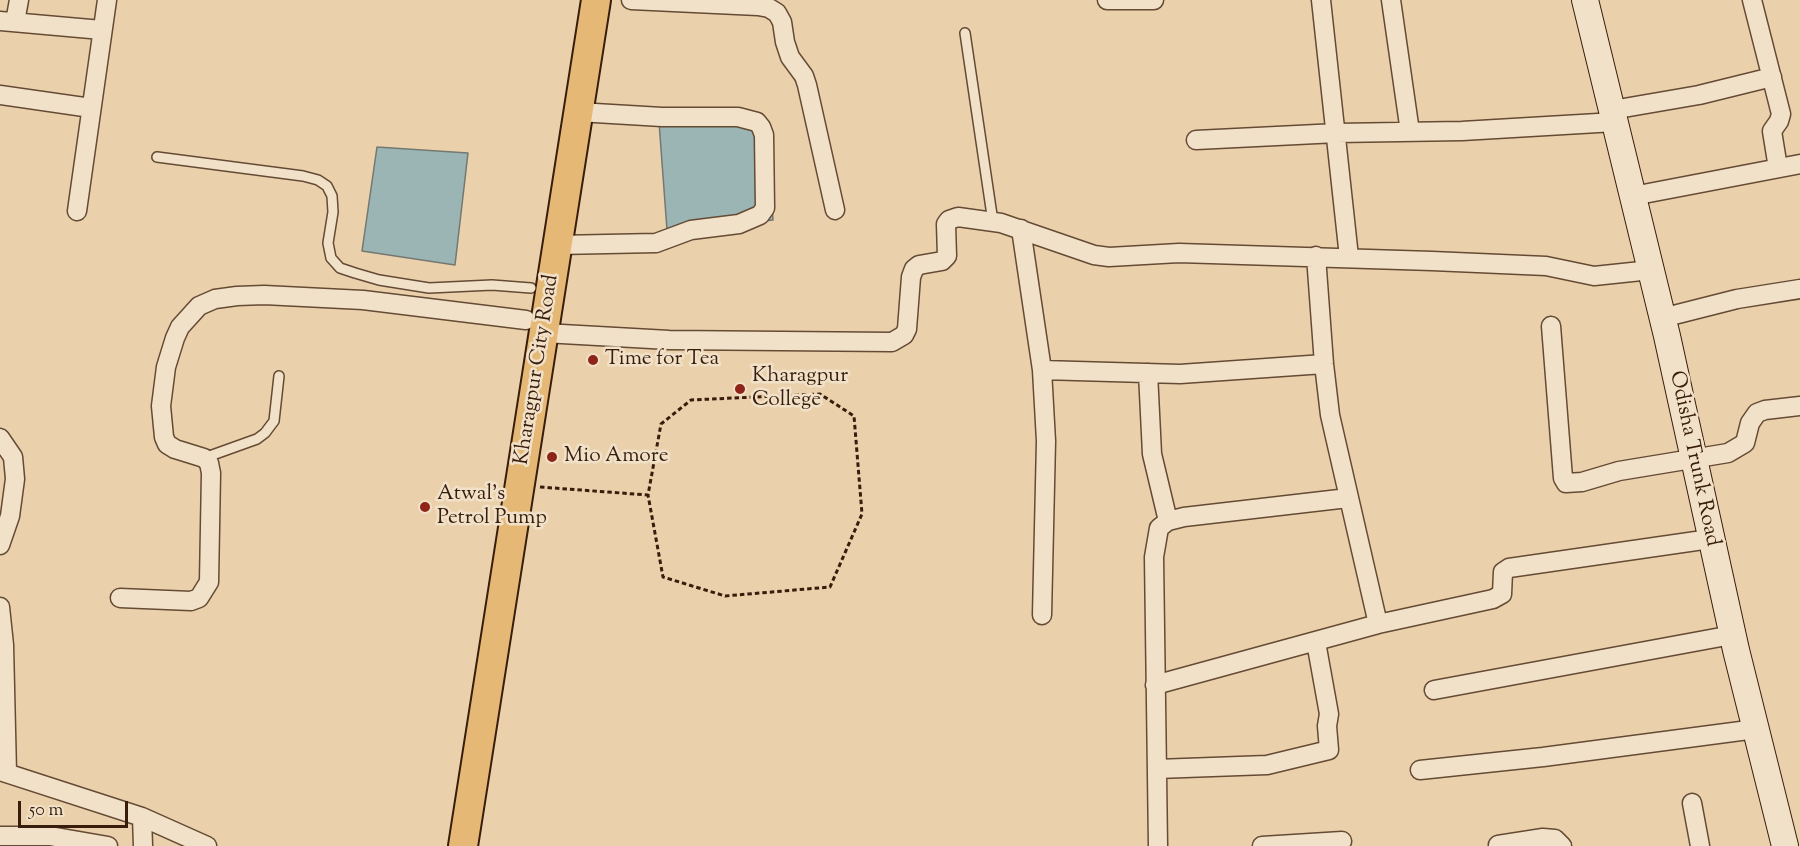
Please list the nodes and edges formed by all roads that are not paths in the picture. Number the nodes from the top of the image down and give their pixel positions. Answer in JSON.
{"nodes":[{"id":1,"x":19,"y":0,"type":"edge"},
{"id":2,"x":107,"y":0,"type":"edge"},
{"id":3,"x":576,"y":0,"type":"edge"},
{"id":4,"x":596,"y":0,"type":"edge"},
{"id":5,"x":631,"y":0,"type":"edge"},
{"id":6,"x":1107,"y":0,"type":"edge"},
{"id":7,"x":1151,"y":0,"type":"edge"},
{"id":8,"x":1321,"y":0,"type":"edge"},
{"id":9,"x":1391,"y":0,"type":"edge"},
{"id":10,"x":1585,"y":0,"type":"edge"},
{"id":11,"x":1752,"y":0,"type":"edge"},
{"id":12,"x":777,"y":6,"type":"edge"},
{"id":13,"x":8,"y":21,"type":"edge"},
{"id":14,"x":102,"y":30,"type":"junction"},
{"id":15,"x":965,"y":33,"type":"dead end"},
{"id":16,"x":1772,"y":77,"type":"junction"},
{"id":17,"x":0,"y":95,"type":"edge"},
{"id":18,"x":91,"y":108,"type":"junction"},
{"id":19,"x":578,"y":112,"type":"junction"},
{"id":20,"x":1613,"y":116,"type":"junction"},
{"id":21,"x":1410,"y":132,"type":"junction"},
{"id":22,"x":1337,"y":133,"type":"junction"},
{"id":23,"x":1196,"y":140,"type":"dead end"},
{"id":24,"x":157,"y":157,"type":"dead end"},
{"id":25,"x":1800,"y":164,"type":"edge"},
{"id":26,"x":1778,"y":168,"type":"junction"},
{"id":27,"x":1633,"y":196,"type":"junction"},
{"id":28,"x":835,"y":210,"type":"dead end"},
{"id":29,"x":77,"y":211,"type":"dead end"},
{"id":30,"x":993,"y":222,"type":"junction"},
{"id":31,"x":1021,"y":229,"type":"junction"},
{"id":32,"x":558,"y":245,"type":"junction"},
{"id":33,"x":1316,"y":256,"type":"junction"},
{"id":34,"x":1349,"y":258,"type":"junction"},
{"id":35,"x":1651,"y":270,"type":"junction"},
{"id":36,"x":531,"y":288,"type":"junction"},
{"id":37,"x":1800,"y":289,"type":"edge"},
{"id":38,"x":1662,"y":318,"type":"junction"},
{"id":39,"x":535,"y":326,"type":"junction"},
{"id":40,"x":1551,"y":326,"type":"dead end"},
{"id":41,"x":1324,"y":364,"type":"junction"},
{"id":42,"x":1042,"y":370,"type":"junction"},
{"id":43,"x":1148,"y":373,"type":"junction"},
{"id":44,"x":279,"y":376,"type":"dead end"},
{"id":45,"x":1800,"y":406,"type":"edge"},
{"id":46,"x":0,"y":438,"type":"edge"},
{"id":47,"x":204,"y":458,"type":"junction"},
{"id":48,"x":1692,"y":458,"type":"junction"},
{"id":49,"x":8,"y":479,"type":"edge"},
{"id":50,"x":1348,"y":498,"type":"junction"},
{"id":51,"x":1168,"y":521,"type":"junction"},
{"id":52,"x":1710,"y":539,"type":"junction"},
{"id":53,"x":0,"y":545,"type":"edge"},
{"id":54,"x":120,"y":598,"type":"dead end"},
{"id":55,"x":0,"y":607,"type":"edge"},
{"id":56,"x":1042,"y":615,"type":"dead end"},
{"id":57,"x":1378,"y":624,"type":"junction"},
{"id":58,"x":1732,"y":635,"type":"junction"},
{"id":59,"x":1316,"y":642,"type":"junction"},
{"id":60,"x":1155,"y":685,"type":"junction"},
{"id":61,"x":1434,"y":690,"type":"dead end"},
{"id":62,"x":1756,"y":729,"type":"junction"},
{"id":63,"x":1157,"y":769,"type":"junction"},
{"id":64,"x":1420,"y":770,"type":"dead end"},
{"id":65,"x":3,"y":772,"type":"edge"},
{"id":66,"x":1692,"y":803,"type":"dead end"},
{"id":67,"x":142,"y":817,"type":"junction"},
{"id":68,"x":0,"y":836,"type":"edge"},
{"id":69,"x":1342,"y":841,"type":"dead end"},
{"id":70,"x":1498,"y":845,"type":"edge"},
{"id":71,"x":108,"y":846,"type":"edge"},
{"id":72,"x":143,"y":846,"type":"edge"},
{"id":73,"x":207,"y":846,"type":"edge"},
{"id":74,"x":445,"y":846,"type":"edge"},
{"id":75,"x":463,"y":846,"type":"edge"},
{"id":76,"x":1158,"y":846,"type":"edge"},
{"id":77,"x":1262,"y":846,"type":"edge"},
{"id":78,"x":1562,"y":846,"type":"edge"},
{"id":79,"x":1700,"y":846,"type":"edge"},
{"id":80,"x":1785,"y":846,"type":"edge"}],
"edges":[{"from":1,"to":13,"type":"street"},
{"from":2,"to":14,"type":"street"},
{"from":3,"to":36,"type":"main road"},
{"from":4,"to":19,"type":"main road","name":"Kharagpur City Road"},
{"from":5,"to":12,"type":"street"},
{"from":6,"to":7,"type":"street"},
{"from":8,"to":22,"type":"street"},
{"from":9,"to":21,"type":"street"},
{"from":10,"to":20,"type":"main road","name":"Odisha Trunk Road"},
{"from":11,"to":16,"type":"street"},
{"from":12,"to":28,"type":"street"},
{"from":13,"to":14,"type":"street"},
{"from":14,"to":18,"type":"street"},
{"from":15,"to":30,"type":"lane"},
{"from":16,"to":20,"type":"street"},
{"from":16,"to":26,"type":"street"},
{"from":17,"to":18,"type":"street"},
{"from":18,"to":29,"type":"street"},
{"from":19,"to":32,"type":"main road","name":"Kharagpur City Road"},
{"from":19,"to":32,"type":"street"},
{"from":20,"to":21,"type":"street"},
{"from":20,"to":27,"type":"main road","name":"Odisha Trunk Road"},
{"from":21,"to":22,"type":"street"},
{"from":22,"to":23,"type":"street"},
{"from":22,"to":34,"type":"street"},
{"from":24,"to":36,"type":"lane"},
{"from":25,"to":26,"type":"street"},
{"from":26,"to":27,"type":"street"},
{"from":27,"to":35,"type":"main road","name":"Odisha Trunk Road"},
{"from":30,"to":31,"type":"street"},
{"from":30,"to":39,"type":"street"},
{"from":31,"to":33,"type":"street"},
{"from":31,"to":42,"type":"street"},
{"from":32,"to":39,"type":"main road","name":"Kharagpur City Road"},
{"from":33,"to":34,"type":"street"},
{"from":33,"to":41,"type":"street"},
{"from":34,"to":35,"type":"street"},
{"from":35,"to":38,"type":"main road","name":"Odisha Trunk Road"},
{"from":36,"to":39,"type":"main road"},
{"from":37,"to":38,"type":"street"},
{"from":38,"to":48,"type":"main road","name":"Odisha Trunk Road"},
{"from":39,"to":47,"type":"street"},
{"from":39,"to":74,"type":"main road"},
{"from":39,"to":75,"type":"main road","name":"Kharagpur City Road"},
{"from":40,"to":48,"type":"street"},
{"from":41,"to":43,"type":"street"},
{"from":41,"to":50,"type":"street"},
{"from":42,"to":43,"type":"street"},
{"from":42,"to":56,"type":"street"},
{"from":43,"to":51,"type":"street"},
{"from":44,"to":47,"type":"lane"},
{"from":45,"to":48,"type":"street"},
{"from":46,"to":49,"type":"street"},
{"from":47,"to":54,"type":"street"},
{"from":48,"to":52,"type":"main road","name":"Odisha Trunk Road"},
{"from":49,"to":53,"type":"street"},
{"from":50,"to":51,"type":"street"},
{"from":50,"to":57,"type":"street"},
{"from":51,"to":60,"type":"street"},
{"from":52,"to":57,"type":"street"},
{"from":52,"to":58,"type":"main road","name":"Odisha Trunk Road"},
{"from":55,"to":65,"type":"street"},
{"from":57,"to":59,"type":"street"},
{"from":58,"to":61,"type":"street"},
{"from":58,"to":62,"type":"main road","name":"Odisha Trunk Road"},
{"from":59,"to":60,"type":"street"},
{"from":59,"to":63,"type":"street"},
{"from":60,"to":63,"type":"street"},
{"from":62,"to":64,"type":"street"},
{"from":62,"to":80,"type":"main road","name":"Odisha Trunk Road"},
{"from":63,"to":76,"type":"street"},
{"from":65,"to":67,"type":"street"},
{"from":66,"to":79,"type":"street"},
{"from":67,"to":72,"type":"street"},
{"from":67,"to":73,"type":"street"},
{"from":68,"to":71,"type":"street"},
{"from":69,"to":77,"type":"street"},
{"from":70,"to":78,"type":"street"}]}
